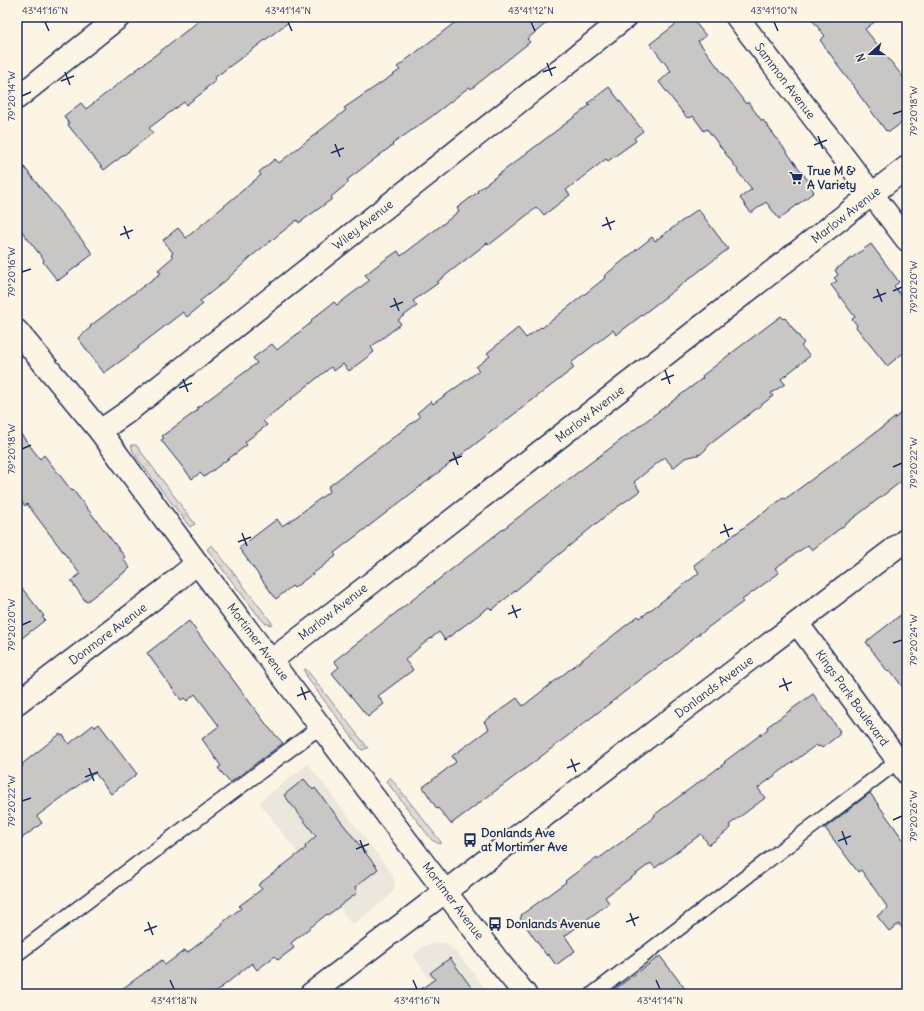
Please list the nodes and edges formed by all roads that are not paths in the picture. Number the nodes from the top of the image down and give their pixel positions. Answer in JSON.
{"nodes":[{"id":1,"x":119,"y":17,"type":"edge"},
{"id":2,"x":626,"y":17,"type":"edge"},
{"id":3,"x":737,"y":17,"type":"edge"},
{"id":4,"x":17,"y":98,"type":"edge"},
{"id":5,"x":907,"y":167,"type":"edge"},
{"id":6,"x":872,"y":194,"type":"junction"},
{"id":7,"x":907,"y":240,"type":"edge"},
{"id":8,"x":17,"y":331,"type":"edge"},
{"id":9,"x":100,"y":431,"type":"junction"},
{"id":10,"x":907,"y":539,"type":"edge"},
{"id":11,"x":197,"y":563,"type":"junction"},
{"id":12,"x":797,"y":624,"type":"junction"},
{"id":13,"x":272,"y":660,"type":"junction"},
{"id":14,"x":17,"y":703,"type":"edge"},
{"id":15,"x":321,"y":726,"type":"junction"},
{"id":16,"x":904,"y":762,"type":"edge"},
{"id":17,"x":445,"y":891,"type":"junction"},
{"id":18,"x":17,"y":954,"type":"edge"},
{"id":19,"x":311,"y":994,"type":"edge"},
{"id":20,"x":525,"y":994,"type":"edge"},
{"id":21,"x":593,"y":994,"type":"edge"}],
"edges":[{"from":1,"to":4,"type":"street"},
{"from":2,"to":9,"type":"street","name":"Wiley Avenue"},
{"from":3,"to":6,"type":"street","name":"Sammon Avenue"},
{"from":5,"to":6,"type":"street","name":"Marlow Avenue"},
{"from":6,"to":7,"type":"street","name":"Sammon Avenue"},
{"from":6,"to":13,"type":"street","name":"Marlow Avenue"},
{"from":8,"to":9,"type":"street","name":"Mortimer Avenue"},
{"from":9,"to":11,"type":"street","name":"Mortimer Avenue"},
{"from":10,"to":12,"type":"street","name":"Donlands Avenue"},
{"from":11,"to":13,"type":"street","name":"Mortimer Avenue"},
{"from":11,"to":14,"type":"street","name":"Donmore Avenue"},
{"from":12,"to":16,"type":"street","name":"Kings Park Boulevard"},
{"from":12,"to":17,"type":"street","name":"Donlands Avenue"},
{"from":13,"to":15,"type":"street","name":"Mortimer Avenue"},
{"from":15,"to":17,"type":"street","name":"Mortimer Avenue"},
{"from":15,"to":18,"type":"lane"},
{"from":16,"to":21,"type":"lane"},
{"from":17,"to":19,"type":"street","name":"Donlands Avenue"},
{"from":17,"to":20,"type":"street","name":"Mortimer Avenue"}]}
